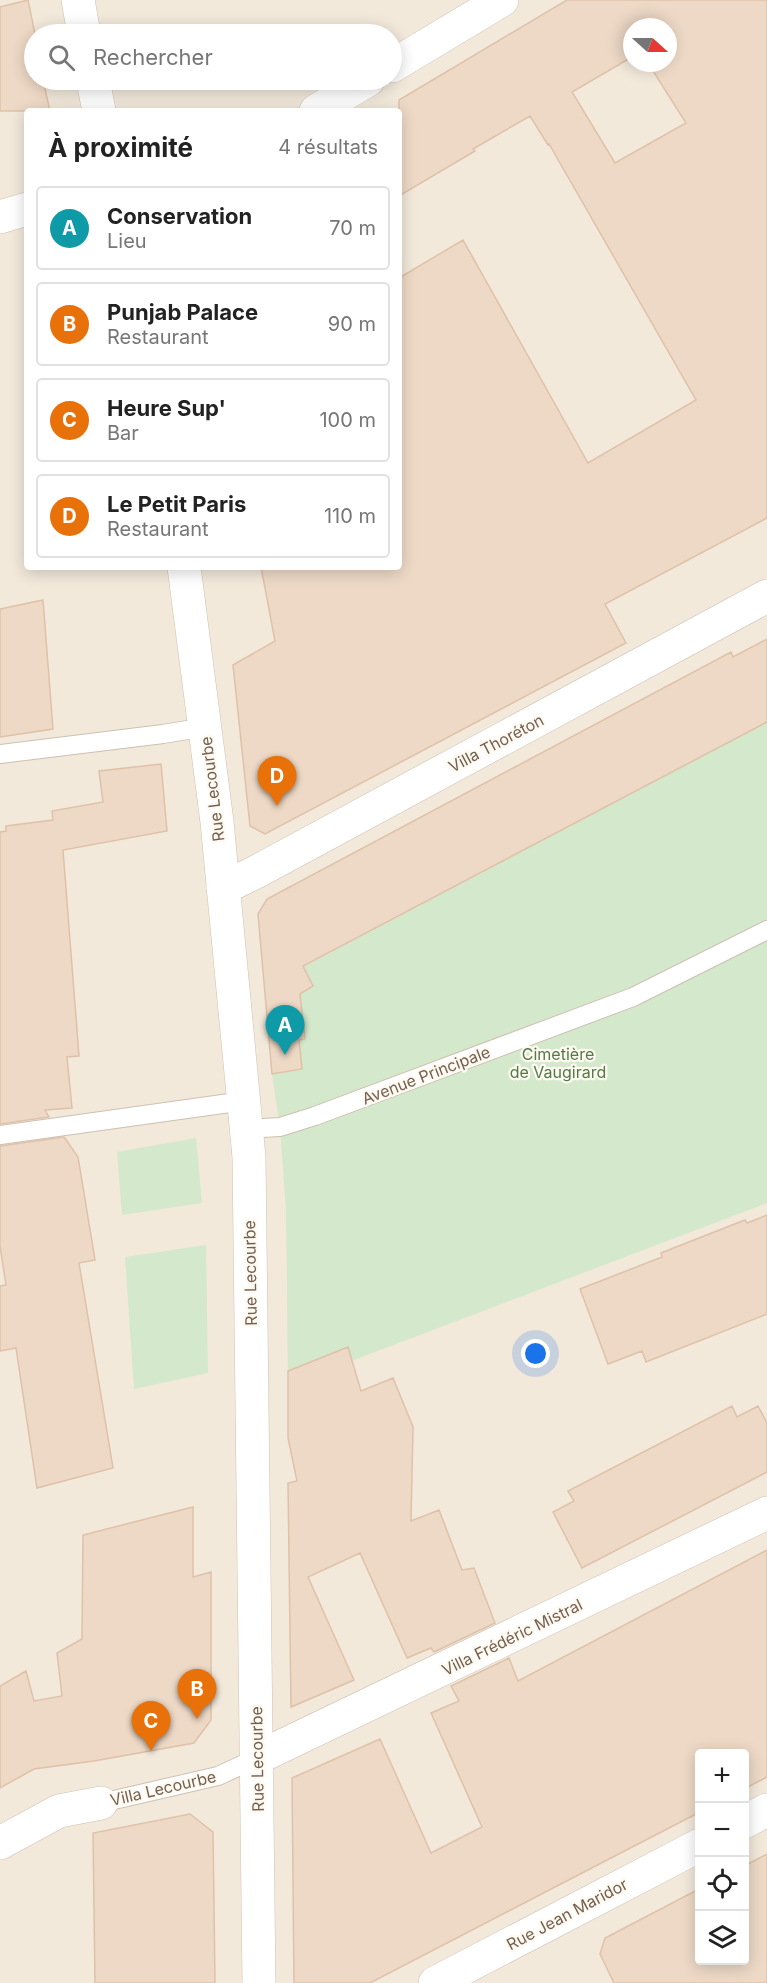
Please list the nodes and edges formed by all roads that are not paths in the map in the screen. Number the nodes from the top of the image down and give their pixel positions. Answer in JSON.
{"nodes":[{"id":1,"x":502,"y":0,"type":"edge"},
{"id":2,"x":79,"y":1,"type":"edge"},
{"id":3,"x":82,"y":24,"type":"edge"},
{"id":4,"x":402,"y":60,"type":"edge"},
{"id":5,"x":95,"y":90,"type":"edge"},
{"id":6,"x":351,"y":90,"type":"edge"},
{"id":7,"x":98,"y":108,"type":"edge"},
{"id":8,"x":321,"y":108,"type":"edge"},
{"id":9,"x":24,"y":210,"type":"edge"},
{"id":10,"x":0,"y":217,"type":"edge"},
{"id":11,"x":184,"y":570,"type":"edge"},
{"id":12,"x":767,"y":596,"type":"edge"},
{"id":13,"x":205,"y":727,"type":"junction"},
{"id":14,"x":0,"y":754,"type":"edge"},
{"id":15,"x":223,"y":888,"type":"junction"},
{"id":16,"x":767,"y":930,"type":"edge"},
{"id":17,"x":245,"y":1115,"type":"junction"},
{"id":18,"x":0,"y":1135,"type":"edge"},
{"id":19,"x":767,"y":1514,"type":"edge"},
{"id":20,"x":257,"y":1758,"type":"junction"},
{"id":21,"x":101,"y":1803,"type":"joint"},
{"id":22,"x":767,"y":1810,"type":"edge"},
{"id":23,"x":749,"y":1819,"type":"edge"},
{"id":24,"x":0,"y":1843,"type":"edge"},
{"id":25,"x":695,"y":1847,"type":"edge"},
{"id":26,"x":259,"y":1983,"type":"edge"},
{"id":27,"x":435,"y":1983,"type":"edge"}],
"edges":[{"from":1,"to":4,"type":"street"},
{"from":2,"to":3,"type":"street"},
{"from":5,"to":7,"type":"street"},
{"from":6,"to":8,"type":"street"},
{"from":9,"to":10,"type":"street"},
{"from":11,"to":13,"type":"street","name":"Rue Lecourbe"},
{"from":12,"to":15,"type":"street","name":"Villa Thoréton"},
{"from":13,"to":14,"type":"lane"},
{"from":13,"to":15,"type":"street","name":"Rue Lecourbe"},
{"from":15,"to":17,"type":"street","name":"Rue Lecourbe"},
{"from":16,"to":17,"type":"lane","name":"Avenue Principale"},
{"from":17,"to":18,"type":"lane","name":"Avenue Principale"},
{"from":17,"to":20,"type":"street","name":"Rue Lecourbe"},
{"from":19,"to":20,"type":"street","name":"Villa Frédéric Mistral"},
{"from":20,"to":21,"type":"lane","name":"Villa Lecourbe"},
{"from":20,"to":26,"type":"street","name":"Rue Lecourbe"},
{"from":21,"to":24,"type":"street"},
{"from":22,"to":23,"type":"street"},
{"from":25,"to":27,"type":"street","name":"Rue Jean Maridor"}]}
